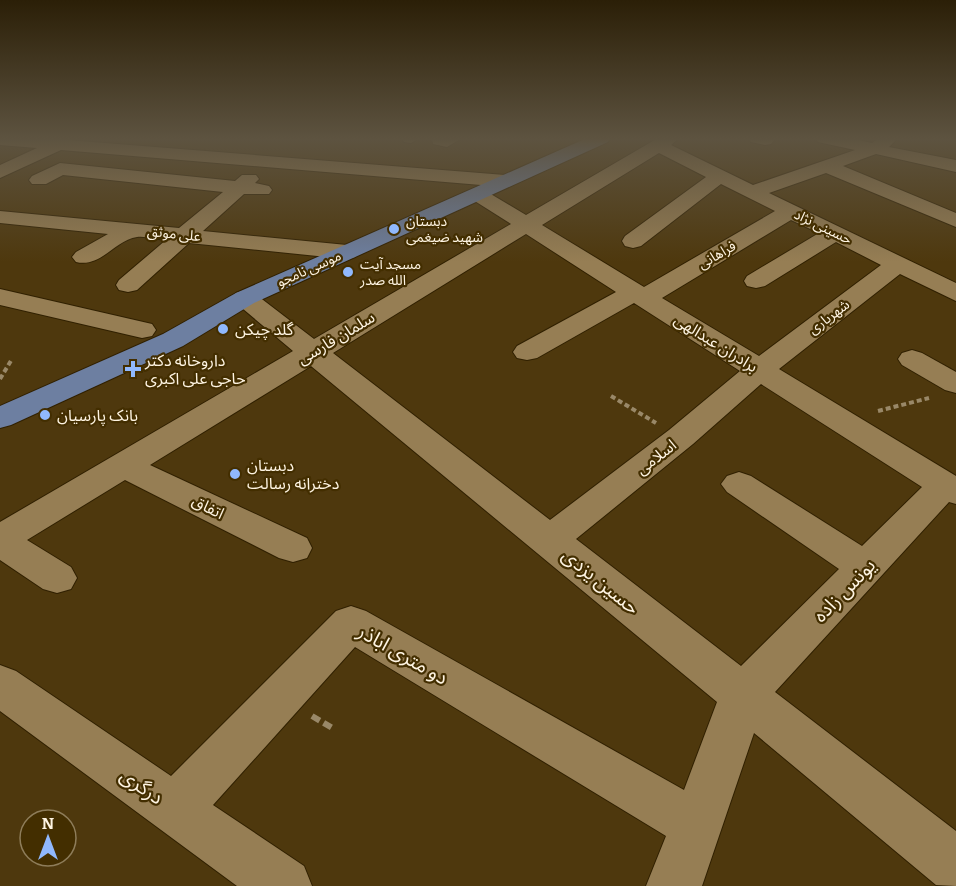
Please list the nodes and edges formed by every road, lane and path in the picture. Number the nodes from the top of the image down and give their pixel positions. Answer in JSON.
{"nodes":[{"id":1,"x":164,"y":179,"type":"edge"},
{"id":2,"x":248,"y":179,"type":"edge"},
{"id":3,"x":485,"y":179,"type":"edge"},
{"id":4,"x":509,"y":179,"type":"edge"},
{"id":5,"x":603,"y":179,"type":"edge"},
{"id":6,"x":625,"y":179,"type":"edge"},
{"id":7,"x":701,"y":179,"type":"edge"},
{"id":8,"x":727,"y":179,"type":"edge"},
{"id":9,"x":788,"y":179,"type":"edge"},
{"id":10,"x":846,"y":179,"type":"edge"},
{"id":11,"x":505,"y":181,"type":"junction"},
{"id":12,"x":637,"y":182,"type":"dead end"},
{"id":13,"x":239,"y":187,"type":"junction"},
{"id":14,"x":262,"y":190,"type":"dead end"},
{"id":15,"x":752,"y":192,"type":"junction"},
{"id":16,"x":477,"y":194,"type":"junction"},
{"id":17,"x":930,"y":210,"type":"junction"},
{"id":18,"x":180,"y":211,"type":"dead end"},
{"id":19,"x":791,"y":211,"type":"junction"},
{"id":20,"x":209,"y":214,"type":"junction"},
{"id":21,"x":956,"y":216,"type":"edge"},
{"id":22,"x":0,"y":217,"type":"edge"},
{"id":23,"x":956,"y":221,"type":"edge"},
{"id":24,"x":526,"y":225,"type":"junction"},
{"id":25,"x":132,"y":230,"type":"junction"},
{"id":26,"x":835,"y":233,"type":"junction"},
{"id":27,"x":184,"y":235,"type":"junction"},
{"id":28,"x":633,"y":241,"type":"dead end"},
{"id":29,"x":347,"y":252,"type":"junction"},
{"id":30,"x":84,"y":257,"type":"dead end"},
{"id":31,"x":898,"y":264,"type":"junction"},
{"id":32,"x":756,"y":282,"type":"dead end"},
{"id":33,"x":128,"y":285,"type":"dead end"},
{"id":34,"x":956,"y":293,"type":"edge"},
{"id":35,"x":639,"y":295,"type":"junction"},
{"id":36,"x":0,"y":297,"type":"edge"},
{"id":37,"x":245,"y":298,"type":"junction"},
{"id":38,"x":142,"y":330,"type":"junction"},
{"id":39,"x":313,"y":352,"type":"junction"},
{"id":40,"x":527,"y":352,"type":"dead end"},
{"id":41,"x":12,"y":359,"type":"dead end"},
{"id":42,"x":912,"y":359,"type":"dead end"},
{"id":43,"x":759,"y":370,"type":"junction"},
{"id":44,"x":0,"y":379,"type":"edge"},
{"id":45,"x":945,"y":390,"type":"edge"},
{"id":46,"x":0,"y":395,"type":"edge"},
{"id":47,"x":610,"y":396,"type":"dead end"},
{"id":48,"x":0,"y":418,"type":"edge"},
{"id":49,"x":842,"y":421,"type":"junction"},
{"id":50,"x":681,"y":437,"type":"junction"},
{"id":51,"x":123,"y":465,"type":"junction"},
{"id":52,"x":739,"y":484,"type":"dead end"},
{"id":53,"x":950,"y":488,"type":"edge"},
{"id":54,"x":0,"y":540,"type":"edge"},
{"id":55,"x":549,"y":540,"type":"junction"},
{"id":56,"x":293,"y":548,"type":"dead end"},
{"id":57,"x":866,"y":567,"type":"junction"},
{"id":58,"x":57,"y":578,"type":"dead end"},
{"id":59,"x":0,"y":685,"type":"edge"},
{"id":60,"x":743,"y":695,"type":"junction"},
{"id":61,"x":175,"y":809,"type":"junction"},
{"id":62,"x":690,"y":821,"type":"junction"},
{"id":63,"x":956,"y":865,"type":"edge"},
{"id":64,"x":284,"y":886,"type":"edge"},
{"id":65,"x":674,"y":886,"type":"edge"}],
"edges":[{"from":1,"to":13,"type":"street"},
{"from":2,"to":13,"type":"street"},
{"from":3,"to":11,"type":"street"},
{"from":4,"to":11,"type":"main road","name":"موسی نامجو"},
{"from":5,"to":24,"type":"street","name":"سلمان فارسی"},
{"from":6,"to":12,"type":"street"},
{"from":7,"to":28,"type":"street"},
{"from":8,"to":15,"type":"street","name":"حسینی نژاد"},
{"from":9,"to":15,"type":"street"},
{"from":10,"to":17,"type":"street"},
{"from":11,"to":16,"type":"main road","name":"موسی نامجو"},
{"from":13,"to":14,"type":"street"},
{"from":13,"to":20,"type":"street"},
{"from":15,"to":19,"type":"street","name":"حسینی نژاد"},
{"from":16,"to":24,"type":"street","name":"برادران عبدالهی"},
{"from":16,"to":29,"type":"main road","name":"موسی نامجو"},
{"from":17,"to":21,"type":"street"},
{"from":17,"to":23,"type":"street"},
{"from":18,"to":20,"type":"street"},
{"from":19,"to":26,"type":"street","name":"حسینی نژاد"},
{"from":19,"to":35,"type":"street","name":"فراهانی"},
{"from":20,"to":27,"type":"street"},
{"from":22,"to":25,"type":"street","name":"علی موثق"},
{"from":24,"to":35,"type":"street","name":"برادران عبدالهی"},
{"from":24,"to":39,"type":"street","name":"سلمان فارسی"},
{"from":25,"to":27,"type":"street","name":"علی موثق"},
{"from":25,"to":30,"type":"street"},
{"from":26,"to":31,"type":"street","name":"حسینی نژاد"},
{"from":26,"to":32,"type":"street"},
{"from":27,"to":29,"type":"street","name":"علی موثق"},
{"from":27,"to":33,"type":"street"},
{"from":29,"to":37,"type":"main road","name":"موسی نامجو"},
{"from":31,"to":34,"type":"street","name":"حسینی نژاد"},
{"from":31,"to":43,"type":"street","name":"شهریاری"},
{"from":35,"to":40,"type":"street","name":"فراهانی"},
{"from":35,"to":43,"type":"street","name":"برادران عبدالهی"},
{"from":36,"to":38,"type":"street"},
{"from":37,"to":38,"type":"main road","name":"موسی نامجو"},
{"from":37,"to":39,"type":"street","name":"حسین یزدی"},
{"from":37,"to":48,"type":"main road","name":"موسی نامجو"},
{"from":38,"to":46,"type":"main road","name":"موسی نامجو"},
{"from":39,"to":51,"type":"street","name":"سلمان فارسی"},
{"from":39,"to":55,"type":"street","name":"حسین یزدی"},
{"from":41,"to":44,"type":"path"},
{"from":42,"to":45,"type":"street"},
{"from":43,"to":49,"type":"street","name":"برادران عبدالهی"},
{"from":43,"to":50,"type":"street","name":"اسلامی"},
{"from":45,"to":49,"type":"path"},
{"from":47,"to":50,"type":"path"},
{"from":49,"to":53,"type":"street","name":"برادران عبدالهی"},
{"from":50,"to":55,"type":"street","name":"اسلامی"},
{"from":51,"to":54,"type":"street","name":"سلمان فارسی"},
{"from":51,"to":56,"type":"street","name":"اتفاق"},
{"from":52,"to":57,"type":"street"},
{"from":53,"to":57,"type":"street","name":"یونس زاده"},
{"from":54,"to":58,"type":"street"},
{"from":55,"to":60,"type":"street","name":"حسین یزدی"},
{"from":57,"to":60,"type":"street","name":"یونس زاده"},
{"from":59,"to":61,"type":"street","name":"درگری"},
{"from":60,"to":62,"type":"street"},
{"from":60,"to":63,"type":"street","name":"حسین یزدی"},
{"from":61,"to":62,"type":"street","name":"دو متری اباذر"},
{"from":61,"to":64,"type":"street","name":"درگری"},
{"from":62,"to":65,"type":"street"}]}
